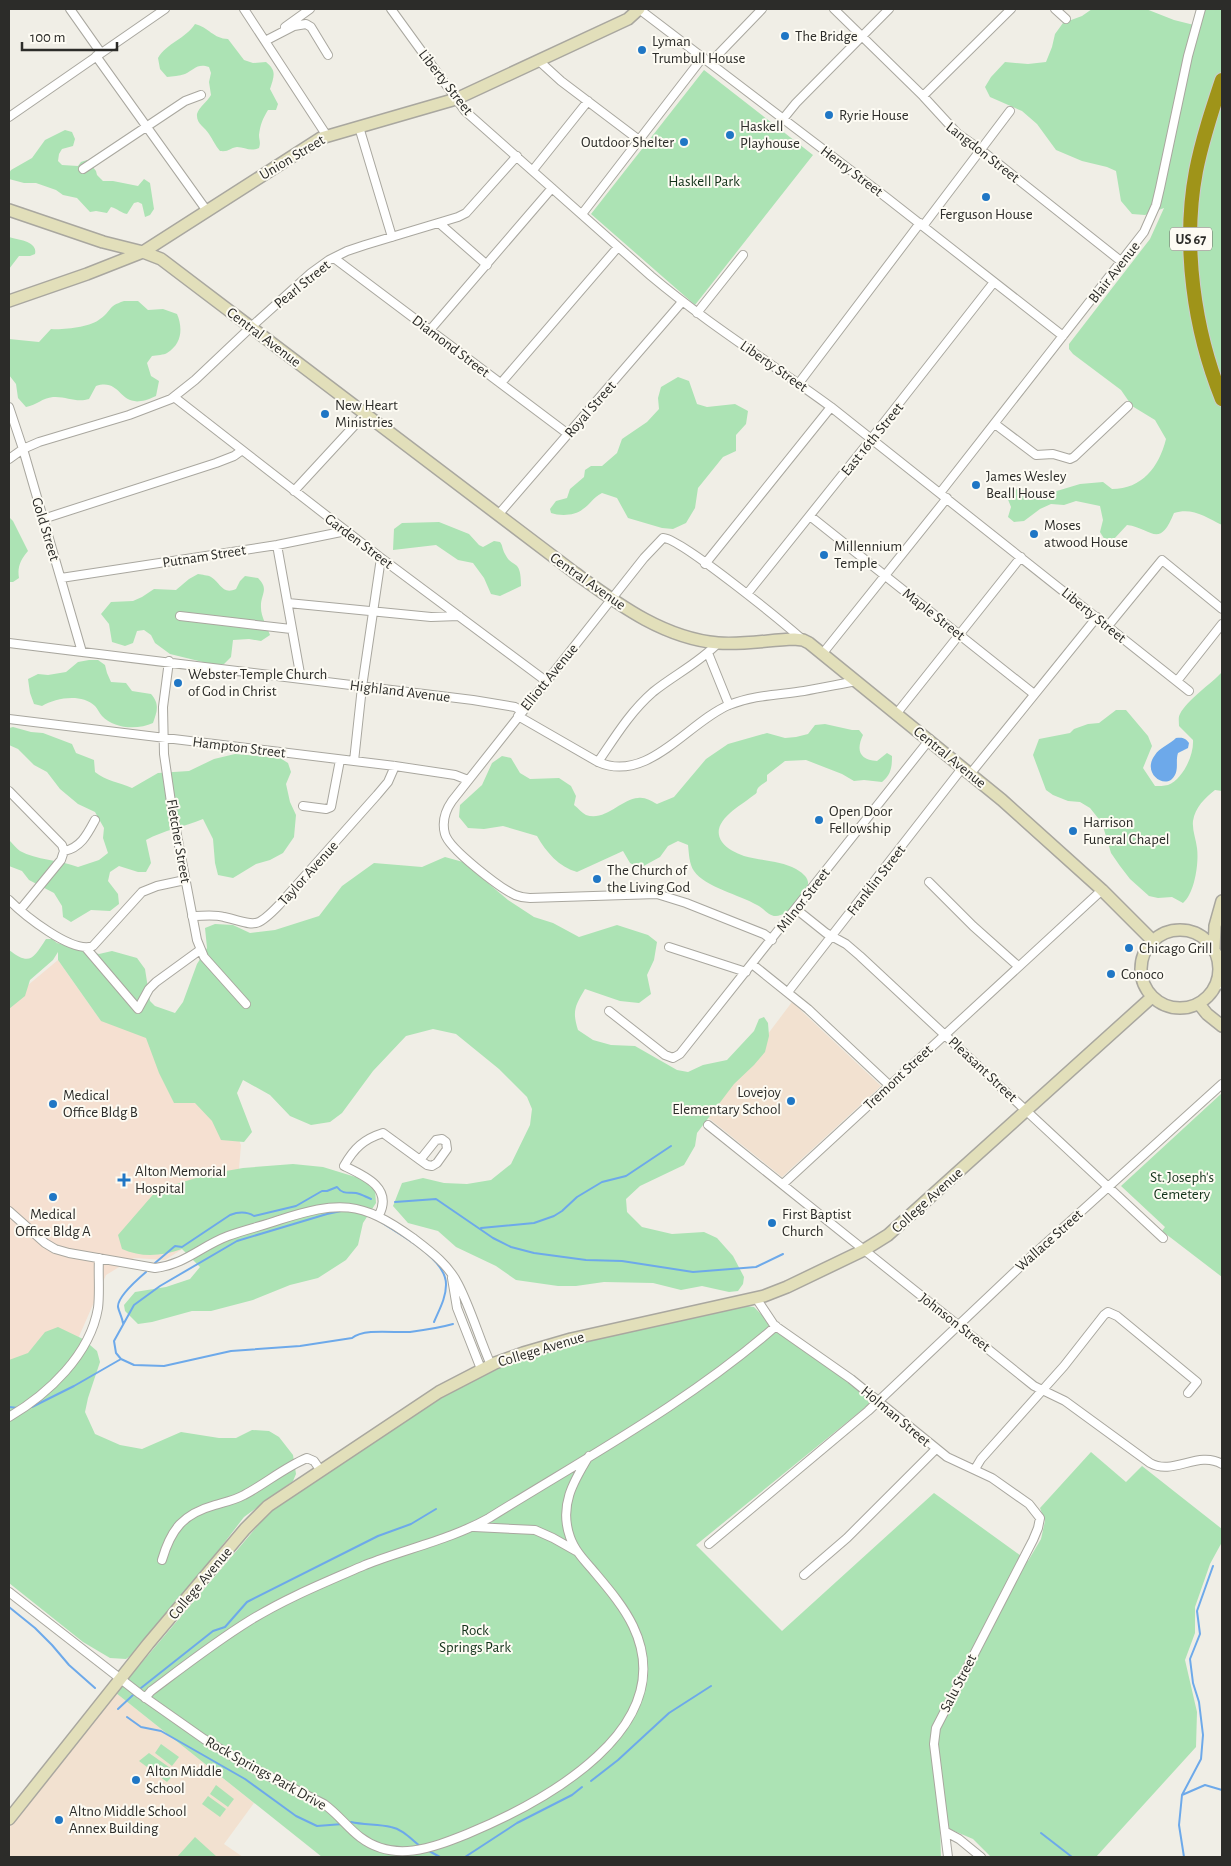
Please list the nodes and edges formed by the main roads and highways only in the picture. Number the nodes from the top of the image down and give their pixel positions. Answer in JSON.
{"nodes":[{"id":1,"x":1222,"y":80,"type":"edge"},
{"id":2,"x":1222,"y":399,"type":"edge"}],
"edges":[{"from":1,"to":2,"type":"highway","number":"US 67"}]}
